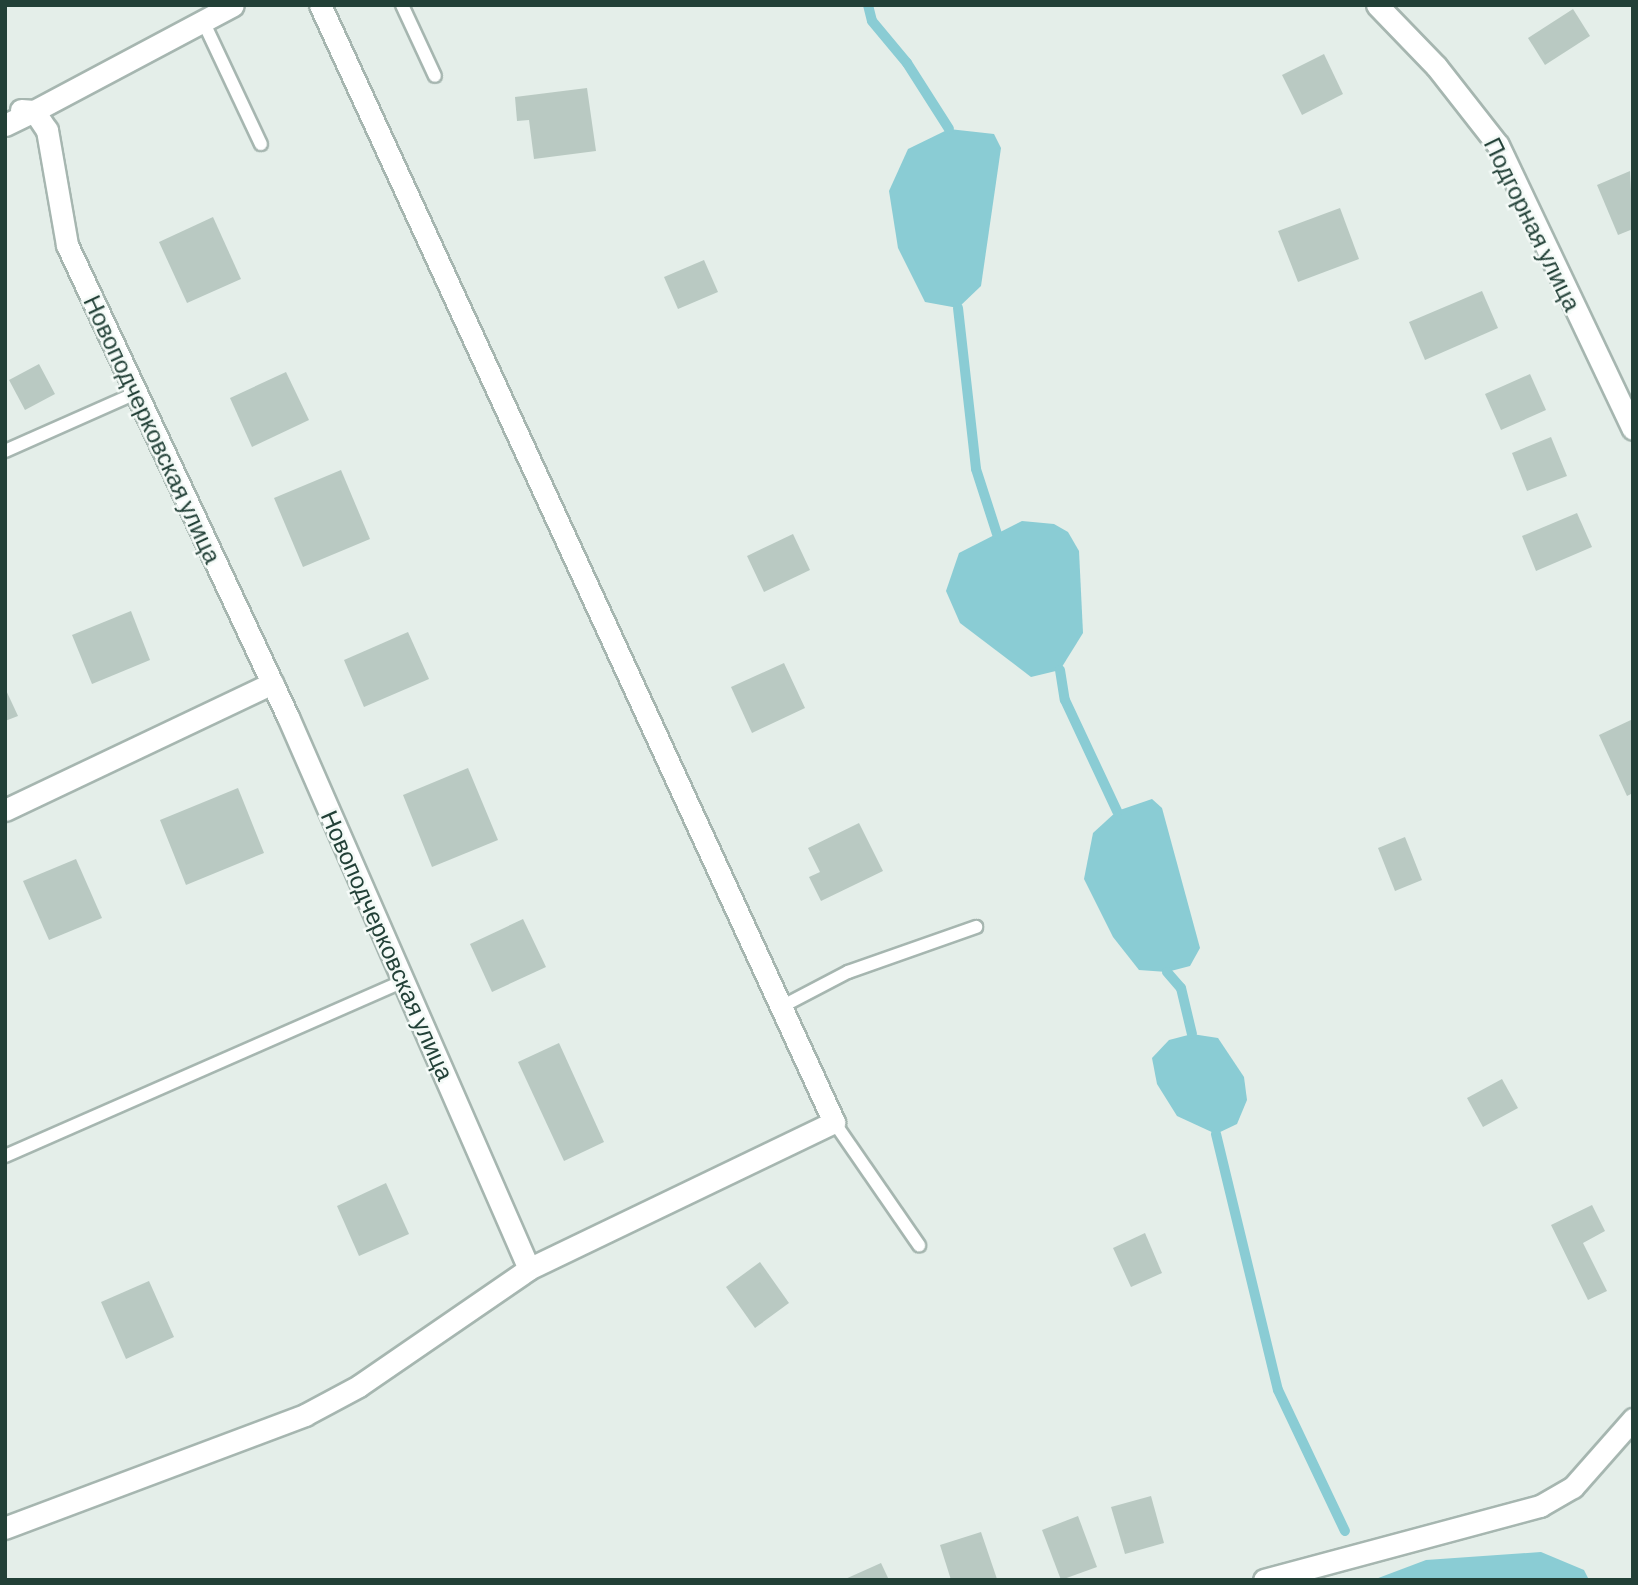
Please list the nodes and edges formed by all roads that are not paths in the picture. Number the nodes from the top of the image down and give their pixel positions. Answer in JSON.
{"nodes":[{"id":1,"x":233,"y":5,"type":"edge"},
{"id":2,"x":320,"y":5,"type":"edge"},
{"id":3,"x":402,"y":5,"type":"edge"},
{"id":4,"x":1377,"y":5,"type":"edge"},
{"id":5,"x":203,"y":21,"type":"junction"},
{"id":6,"x":435,"y":76,"type":"dead end"},
{"id":7,"x":5,"y":109,"type":"edge"},
{"id":8,"x":34,"y":111,"type":"junction"},
{"id":9,"x":5,"y":125,"type":"edge"},
{"id":10,"x":261,"y":144,"type":"dead end"},
{"id":11,"x":136,"y":393,"type":"junction"},
{"id":12,"x":1633,"y":429,"type":"edge"},
{"id":13,"x":5,"y":452,"type":"edge"},
{"id":14,"x":272,"y":682,"type":"junction"},
{"id":15,"x":5,"y":810,"type":"edge"},
{"id":16,"x":976,"y":927,"type":"dead end"},
{"id":17,"x":403,"y":981,"type":"junction"},
{"id":18,"x":781,"y":1007,"type":"junction"},
{"id":19,"x":834,"y":1122,"type":"junction"},
{"id":20,"x":5,"y":1156,"type":"edge"},
{"id":21,"x":919,"y":1245,"type":"dead end"},
{"id":22,"x":529,"y":1269,"type":"junction"},
{"id":23,"x":1633,"y":1419,"type":"edge"},
{"id":24,"x":5,"y":1528,"type":"edge"},
{"id":25,"x":1264,"y":1580,"type":"edge"}],
"edges":[{"from":1,"to":5,"type":"street"},
{"from":2,"to":18,"type":"street"},
{"from":3,"to":6,"type":"lane"},
{"from":4,"to":12,"type":"street","name":"Подгорная улица"},
{"from":5,"to":8,"type":"street"},
{"from":5,"to":10,"type":"lane"},
{"from":7,"to":8,"type":"street"},
{"from":8,"to":9,"type":"street"},
{"from":8,"to":11,"type":"street","name":"Новоподчерковская улица"},
{"from":11,"to":13,"type":"lane"},
{"from":11,"to":14,"type":"street","name":"Новоподчерковская улица"},
{"from":14,"to":15,"type":"street"},
{"from":14,"to":17,"type":"street","name":"Новоподчерковская улица"},
{"from":16,"to":18,"type":"lane"},
{"from":17,"to":20,"type":"lane"},
{"from":17,"to":22,"type":"street","name":"Новоподчерковская улица"},
{"from":18,"to":19,"type":"street"},
{"from":19,"to":21,"type":"lane"},
{"from":19,"to":22,"type":"street"},
{"from":22,"to":24,"type":"street"},
{"from":23,"to":25,"type":"street"}]}
